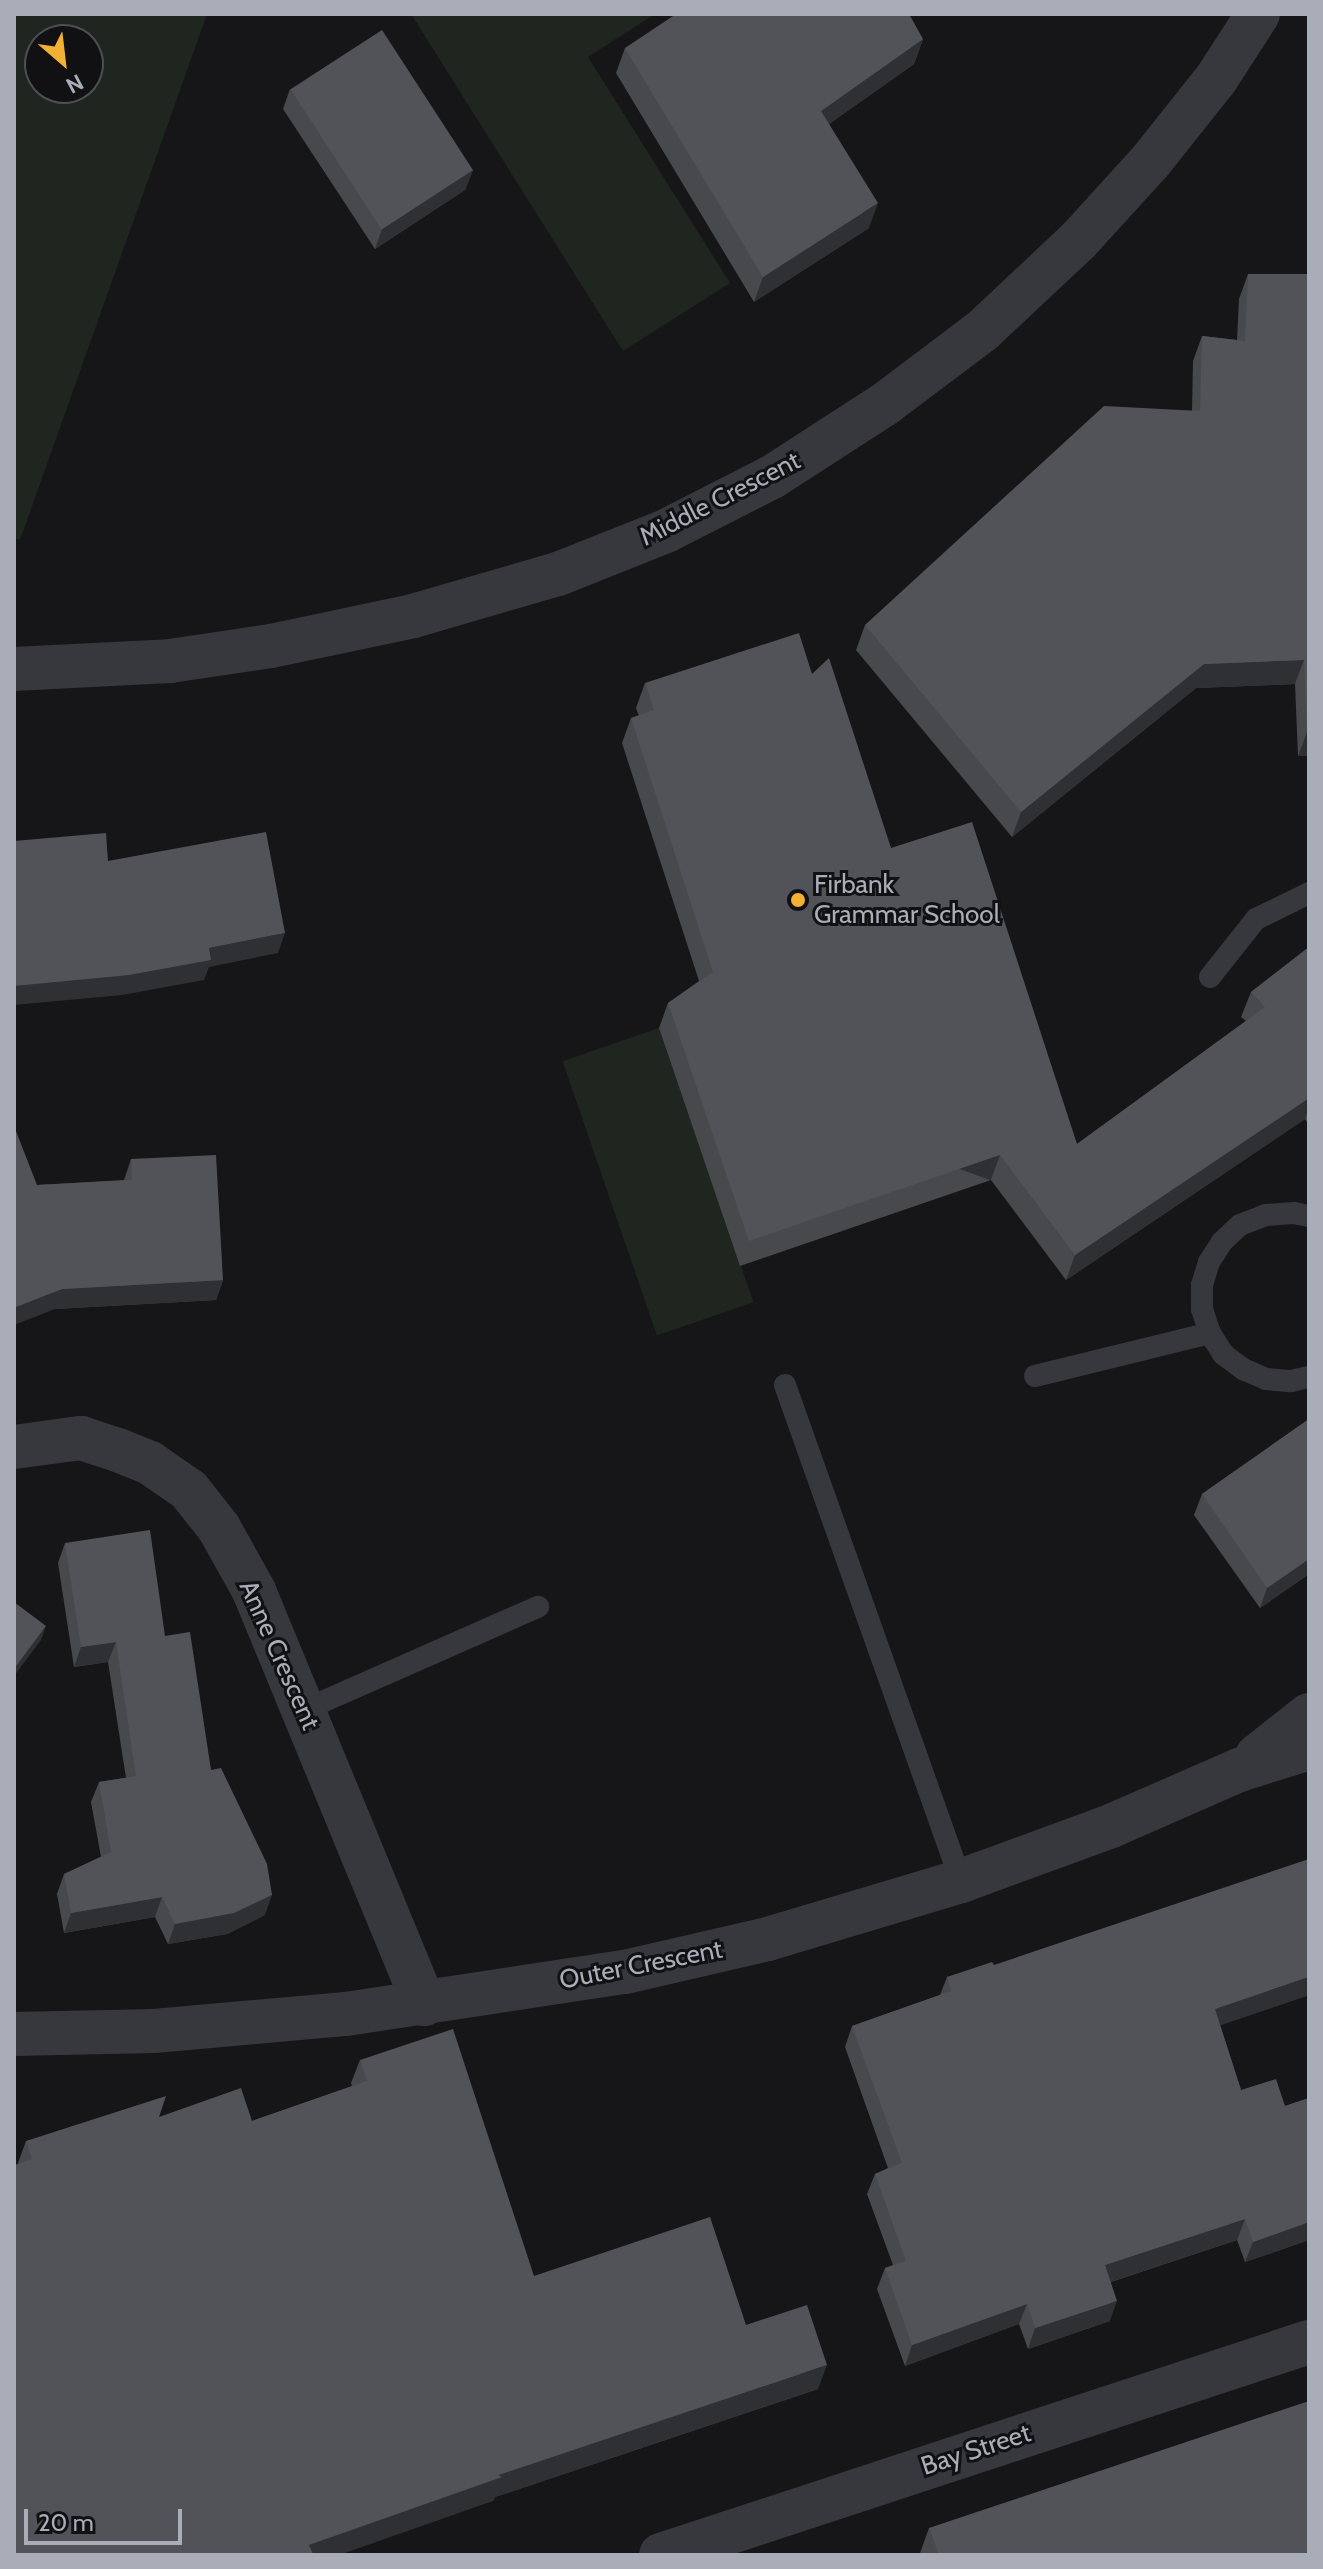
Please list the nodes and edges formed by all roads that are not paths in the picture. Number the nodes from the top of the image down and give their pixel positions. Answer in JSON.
{"nodes":[{"id":1,"x":1258,"y":14,"type":"edge"},
{"id":2,"x":14,"y":669,"type":"edge"},
{"id":3,"x":1309,"y":893,"type":"edge"},
{"id":4,"x":1210,"y":977,"type":"dead end"},
{"id":5,"x":1309,"y":1216,"type":"edge"},
{"id":6,"x":1210,"y":1333,"type":"junction"},
{"id":7,"x":1035,"y":1376,"type":"dead end"},
{"id":8,"x":1309,"y":1377,"type":"edge"},
{"id":9,"x":785,"y":1385,"type":"dead end"},
{"id":10,"x":14,"y":1447,"type":"edge"},
{"id":11,"x":538,"y":1607,"type":"dead end"},
{"id":12,"x":304,"y":1710,"type":"junction"},
{"id":13,"x":1309,"y":1715,"type":"edge"},
{"id":14,"x":1309,"y":1748,"type":"edge"},
{"id":15,"x":1239,"y":1770,"type":"junction"},
{"id":16,"x":961,"y":1881,"type":"junction"},
{"id":17,"x":424,"y":2004,"type":"junction"},
{"id":18,"x":14,"y":2034,"type":"edge"},
{"id":19,"x":1303,"y":2340,"type":"edge"},
{"id":20,"x":661,"y":2555,"type":"edge"}],
"edges":[{"from":1,"to":2,"type":"street","name":"Middle Crescent"},
{"from":3,"to":4,"type":"lane"},
{"from":5,"to":6,"type":"lane"},
{"from":6,"to":7,"type":"lane"},
{"from":6,"to":8,"type":"lane"},
{"from":9,"to":16,"type":"lane"},
{"from":10,"to":12,"type":"street","name":"Anne Crescent"},
{"from":11,"to":12,"type":"lane"},
{"from":12,"to":17,"type":"street","name":"Anne Crescent"},
{"from":13,"to":15,"type":"street","name":"Outer Crescent"},
{"from":14,"to":15,"type":"street","name":"Outer Crescent"},
{"from":15,"to":16,"type":"street","name":"Outer Crescent"},
{"from":16,"to":17,"type":"street","name":"Outer Crescent"},
{"from":17,"to":18,"type":"street","name":"Outer Crescent"},
{"from":19,"to":20,"type":"street","name":"Bay Street"}]}
